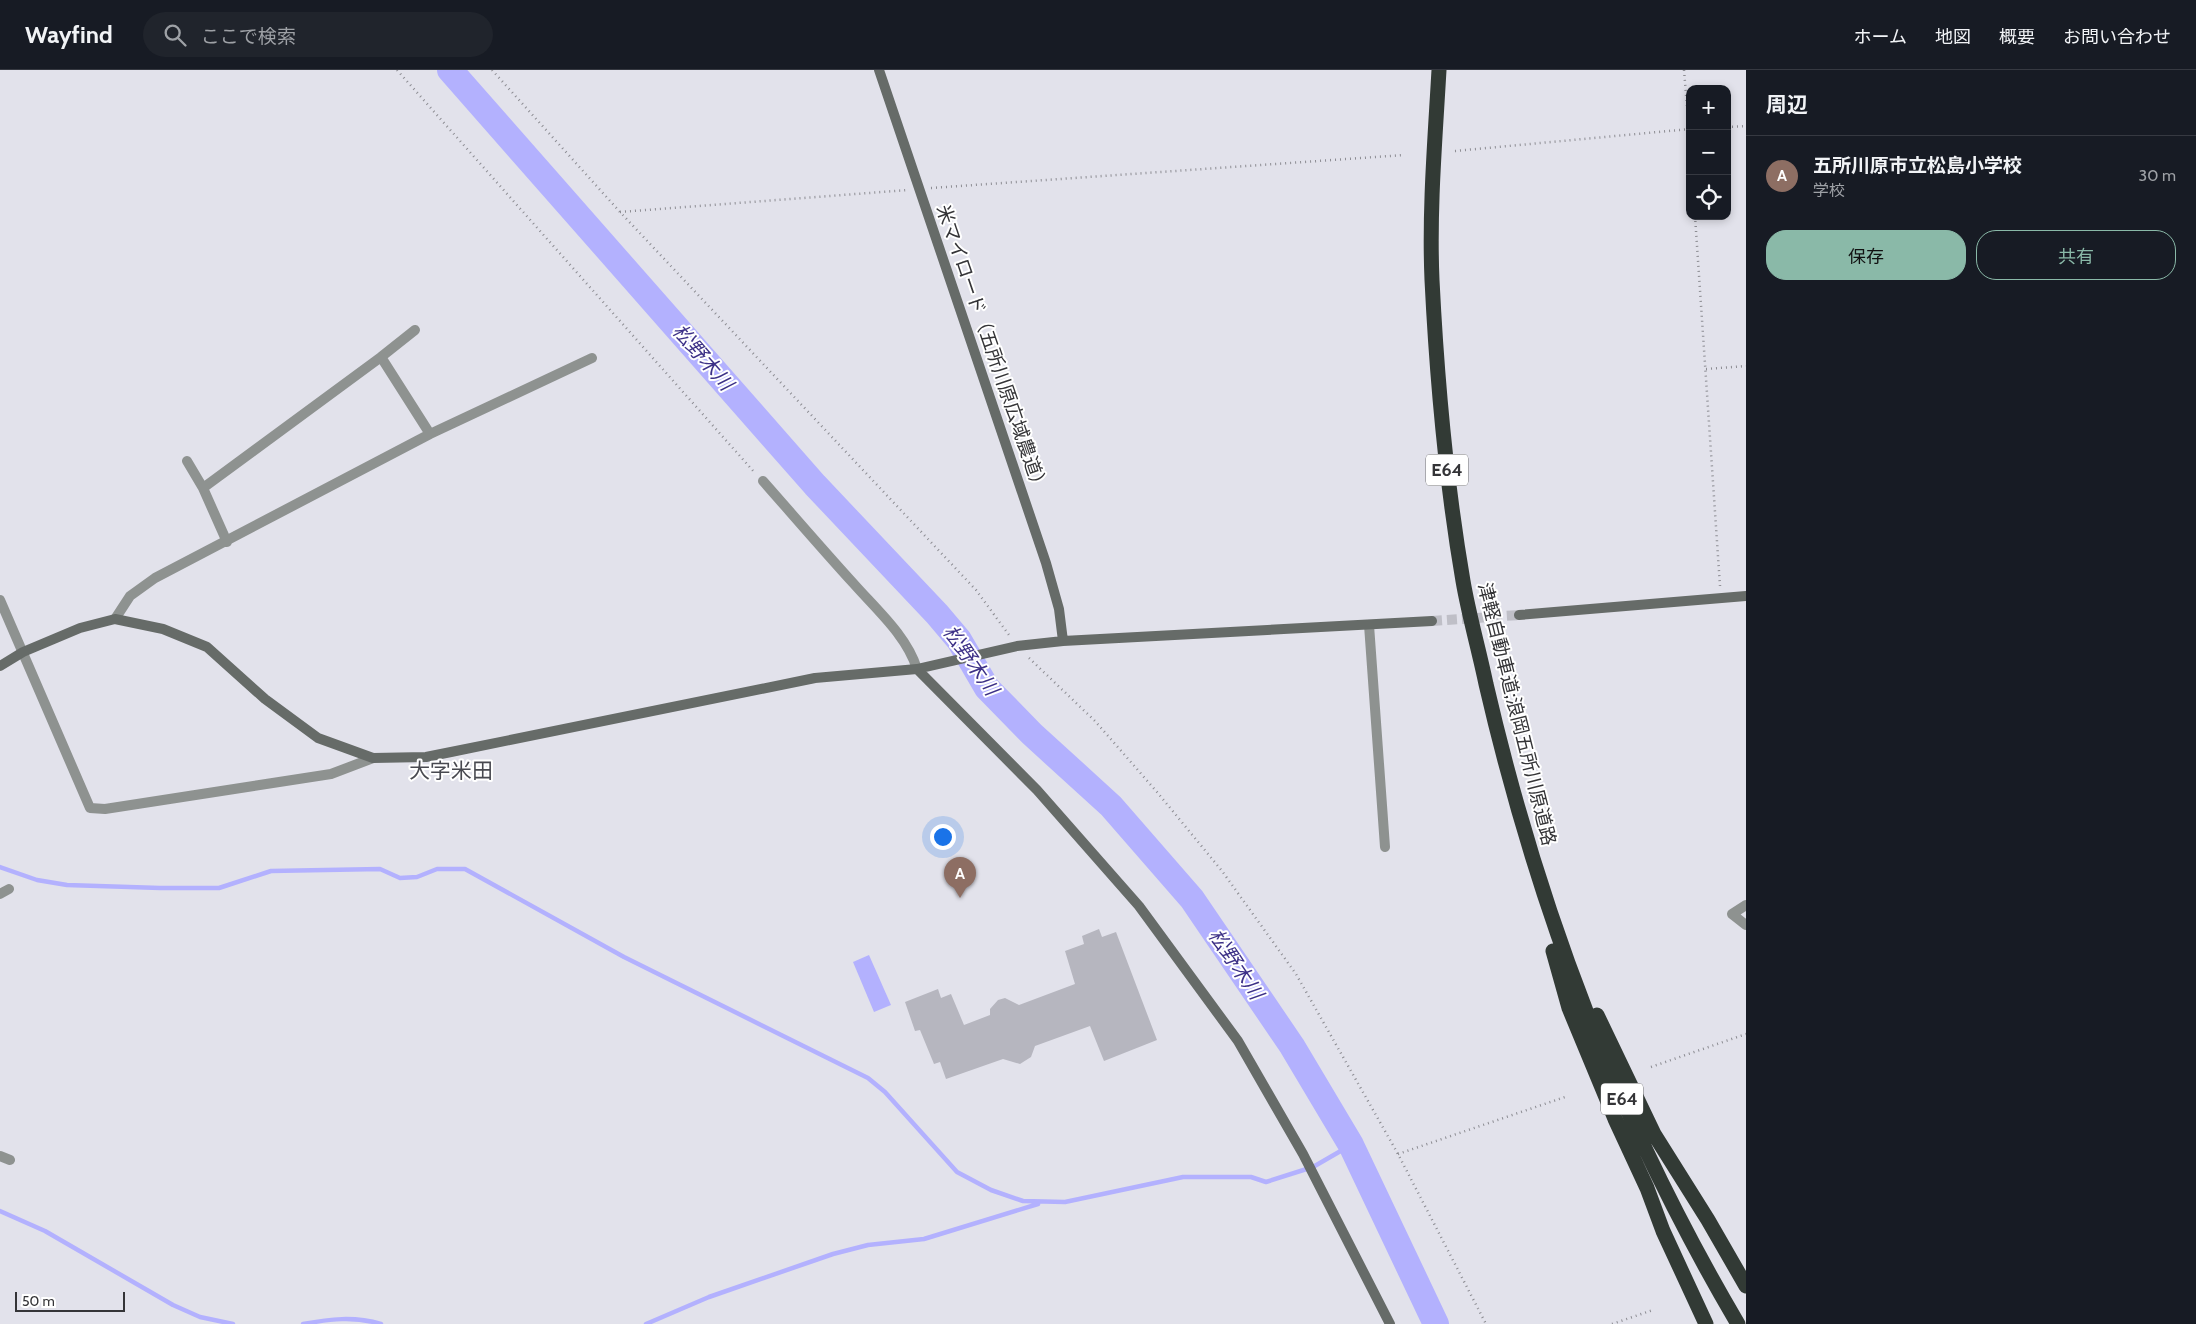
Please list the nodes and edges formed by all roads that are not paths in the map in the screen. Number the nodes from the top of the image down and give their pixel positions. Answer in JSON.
{"nodes":[{"id":1,"x":879,"y":70,"type":"edge"},
{"id":2,"x":1439,"y":70,"type":"edge"},
{"id":3,"x":415,"y":330,"type":"dead end"},
{"id":4,"x":381,"y":357,"type":"junction"},
{"id":5,"x":592,"y":358,"type":"dead end"},
{"id":6,"x":430,"y":434,"type":"junction"},
{"id":7,"x":187,"y":460,"type":"dead end"},
{"id":8,"x":763,"y":481,"type":"road end"},
{"id":9,"x":203,"y":488,"type":"junction"},
{"id":10,"x":228,"y":542,"type":"junction"},
{"id":11,"x":1746,"y":596,"type":"edge"},
{"id":12,"x":0,"y":600,"type":"edge"},
{"id":13,"x":1519,"y":615,"type":"tunnel mouth"},
{"id":14,"x":115,"y":619,"type":"junction"},
{"id":15,"x":1432,"y":621,"type":"tunnel mouth"},
{"id":16,"x":1369,"y":625,"type":"junction"},
{"id":17,"x":1063,"y":641,"type":"junction"},
{"id":18,"x":23,"y":652,"type":"junction"},
{"id":19,"x":0,"y":666,"type":"edge"},
{"id":20,"x":917,"y":669,"type":"junction"},
{"id":21,"x":373,"y":758,"type":"junction"},
{"id":22,"x":1385,"y":847,"type":"dead end"},
{"id":23,"x":1532,"y":862,"type":"junction"},
{"id":24,"x":1746,"y":905,"type":"edge"},
{"id":25,"x":1746,"y":925,"type":"edge"},
{"id":26,"x":1746,"y":1286,"type":"edge"},
{"id":27,"x":1390,"y":1324,"type":"edge"},
{"id":28,"x":1706,"y":1324,"type":"edge"},
{"id":29,"x":1738,"y":1324,"type":"edge"}],
"edges":[{"from":1,"to":17,"type":"street","name":"米マイロード（五所川原広域農道）"},
{"from":2,"to":23,"type":"highway","name":"津軽自動車道;浪岡五所川原道路","number":"E64"},
{"from":3,"to":4,"type":"street"},
{"from":4,"to":6,"type":"street"},
{"from":4,"to":9,"type":"street"},
{"from":5,"to":6,"type":"street"},
{"from":6,"to":10,"type":"street"},
{"from":7,"to":9,"type":"street"},
{"from":8,"to":20,"type":"street"},
{"from":9,"to":10,"type":"street"},
{"from":10,"to":14,"type":"street"},
{"from":11,"to":13,"type":"street"},
{"from":12,"to":18,"type":"street"},
{"from":14,"to":18,"type":"street"},
{"from":14,"to":21,"type":"street"},
{"from":15,"to":16,"type":"street"},
{"from":16,"to":17,"type":"street"},
{"from":16,"to":22,"type":"street"},
{"from":17,"to":20,"type":"street"},
{"from":18,"to":19,"type":"street"},
{"from":18,"to":21,"type":"street"},
{"from":20,"to":21,"type":"street"},
{"from":20,"to":27,"type":"street"},
{"from":23,"to":26,"type":"highway"},
{"from":23,"to":28,"type":"highway"},
{"from":23,"to":29,"type":"highway","name":"津軽自動車道;浪岡五所川原道路","number":"E64"},
{"from":24,"to":25,"type":"street"}]}
